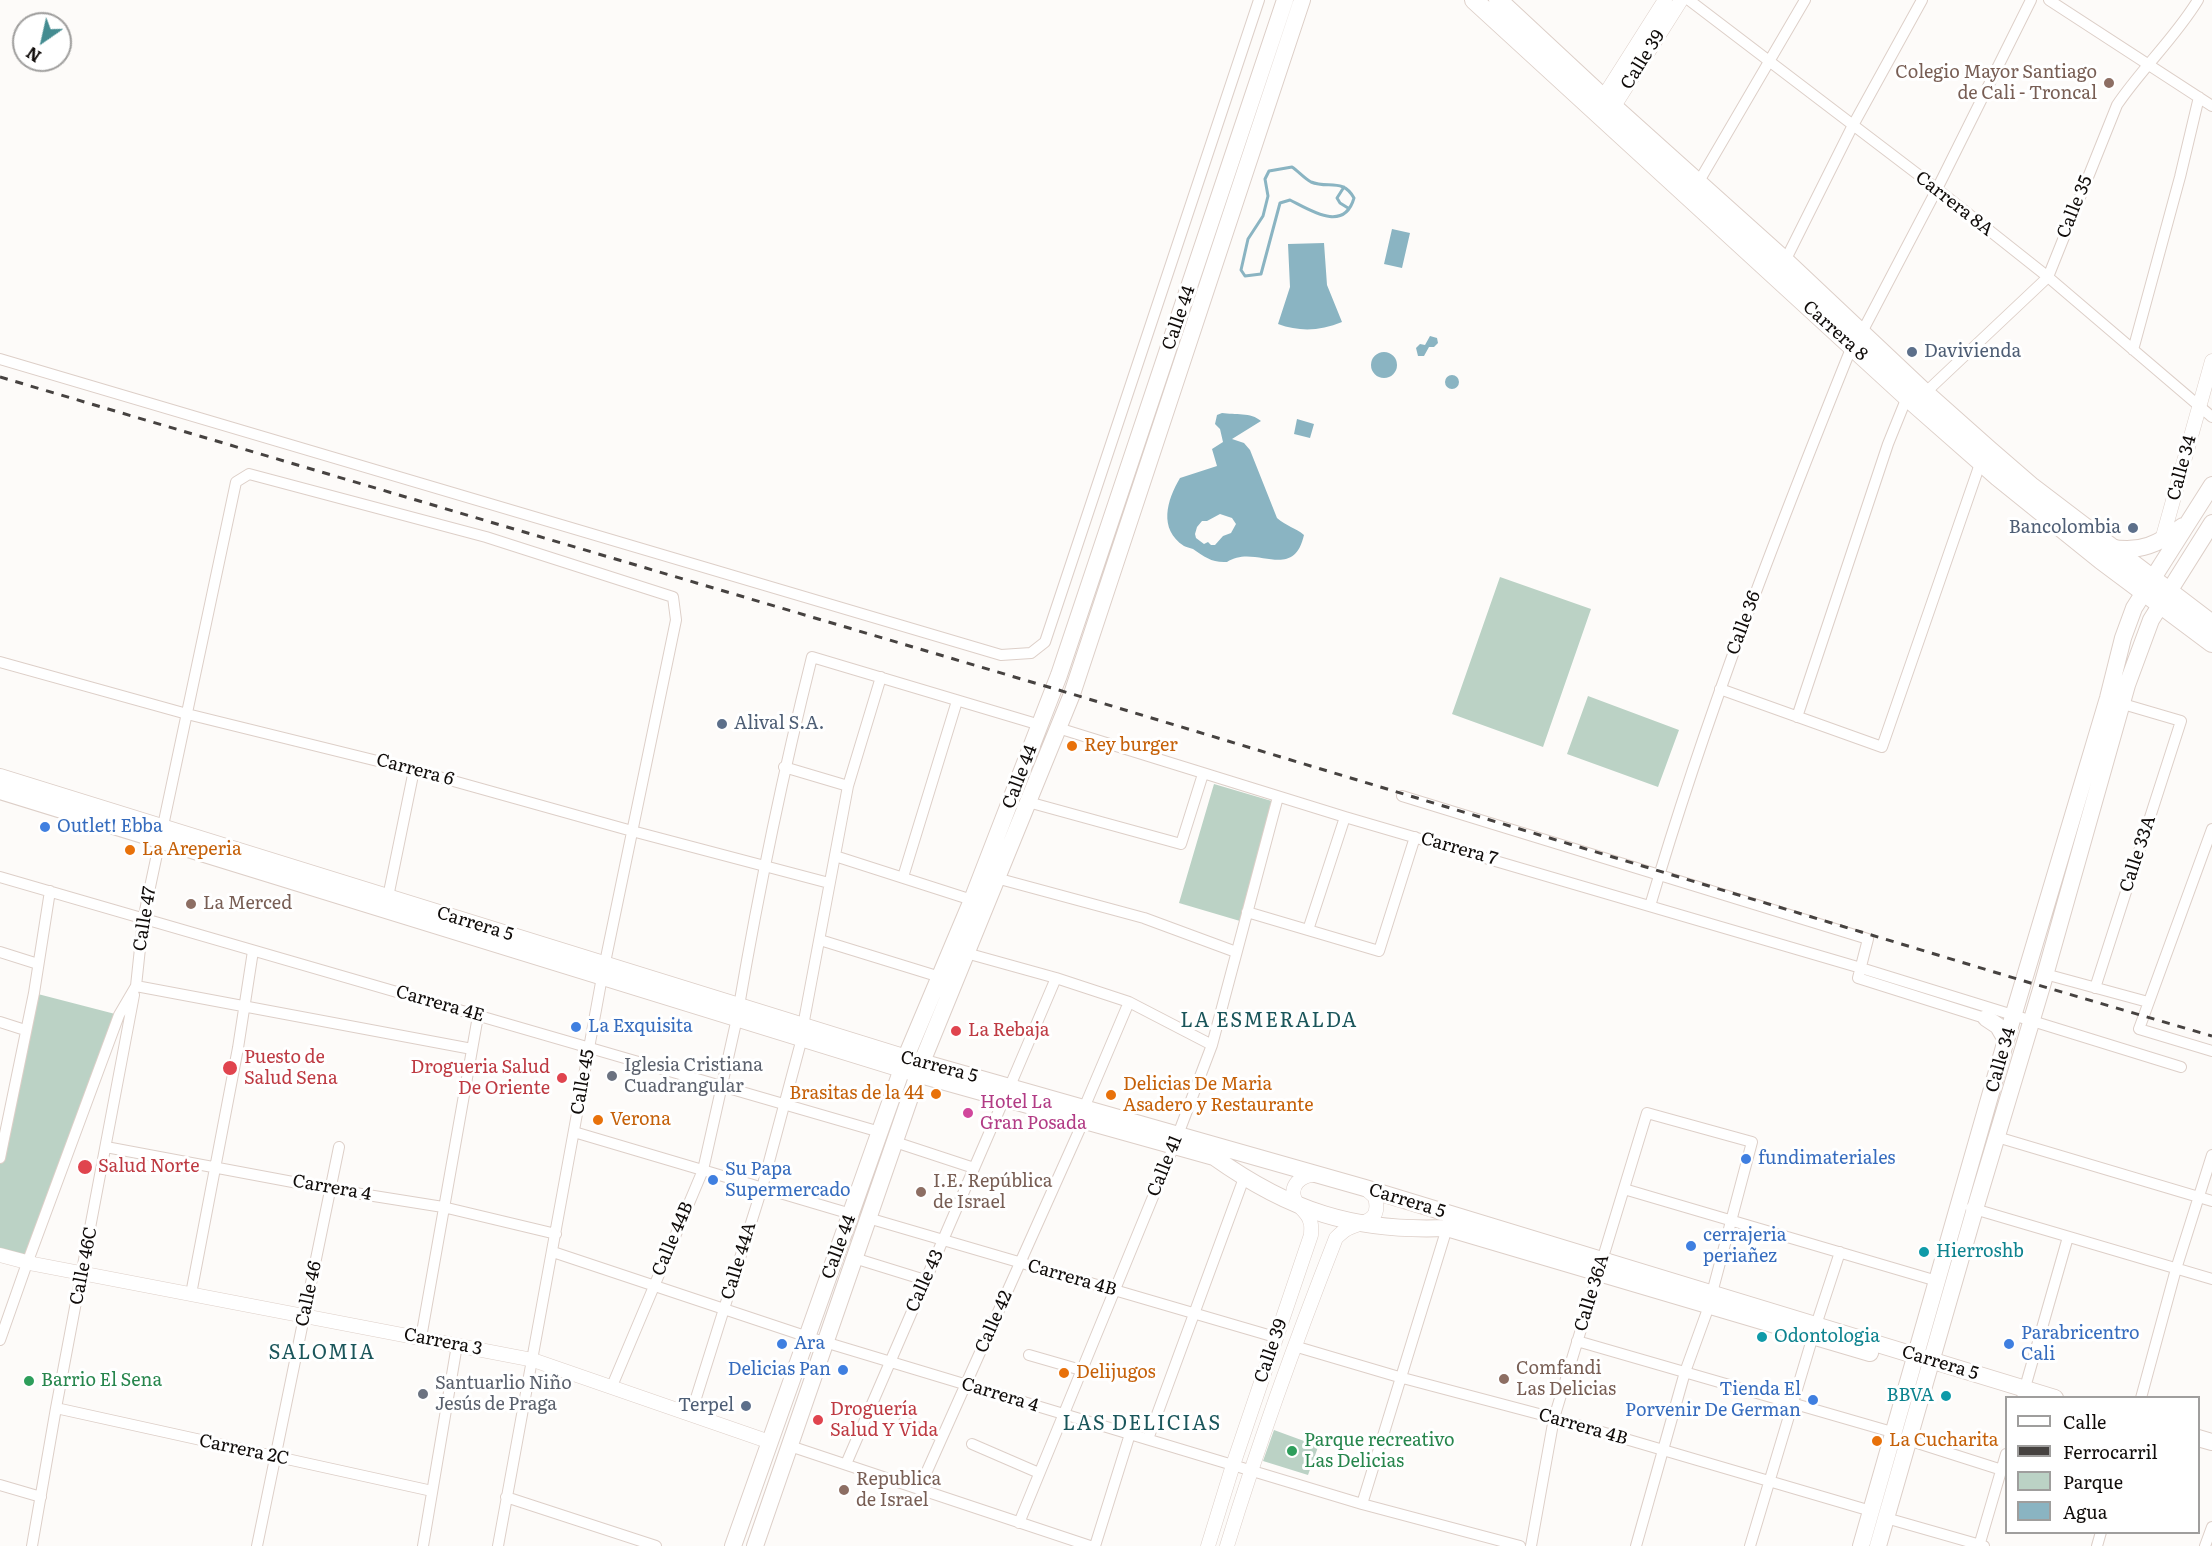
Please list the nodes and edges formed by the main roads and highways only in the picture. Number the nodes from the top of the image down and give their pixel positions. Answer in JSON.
{"nodes":[{"id":1,"x":1285,"y":0,"type":"edge"},
{"id":2,"x":1302,"y":0,"type":"edge"},
{"id":3,"x":1474,"y":0,"type":"edge"},
{"id":4,"x":1498,"y":0,"type":"edge"},
{"id":5,"x":1604,"y":109,"type":"junction"},
{"id":6,"x":1856,"y":340,"type":"junction"},
{"id":7,"x":1916,"y":395,"type":"junction"},
{"id":8,"x":2212,"y":485,"type":"edge"},
{"id":9,"x":2212,"y":492,"type":"edge"},
{"id":10,"x":2190,"y":521,"type":"junction"},
{"id":11,"x":2212,"y":523,"type":"edge"},
{"id":12,"x":2110,"y":548,"type":"junction"},
{"id":13,"x":2156,"y":591,"type":"junction"},
{"id":14,"x":2212,"y":624,"type":"edge"},
{"id":15,"x":2212,"y":643,"type":"edge"},
{"id":16,"x":0,"y":777,"type":"edge"},
{"id":17,"x":0,"y":791,"type":"edge"},
{"id":18,"x":2075,"y":804,"type":"junction"},
{"id":19,"x":2092,"y":810,"type":"junction"},
{"id":20,"x":161,"y":834,"type":"junction"},
{"id":21,"x":603,"y":971,"type":"junction"},
{"id":22,"x":1986,"y":1018,"type":"road end"},
{"id":23,"x":2010,"y":1027,"type":"junction"},
{"id":24,"x":912,"y":1066,"type":"junction"},
{"id":25,"x":1175,"y":1141,"type":"junction"},
{"id":26,"x":1967,"y":1207,"type":"junction"},
{"id":27,"x":1600,"y":1267,"type":"junction"},
{"id":28,"x":1922,"y":1363,"type":"junction"},
{"id":29,"x":2024,"y":1393,"type":"edge"},
{"id":30,"x":2043,"y":1396,"type":"edge"},
{"id":31,"x":1878,"y":1515,"type":"junction"},
{"id":32,"x":733,"y":1546,"type":"edge"},
{"id":33,"x":755,"y":1546,"type":"edge"},
{"id":34,"x":1861,"y":1546,"type":"edge"},
{"id":35,"x":1878,"y":1546,"type":"edge"}],
"edges":[{"from":1,"to":24,"type":"main road","name":"Calle 44"},
{"from":2,"to":24,"type":"main road","name":"Calle 44"},
{"from":3,"to":5,"type":"main road","name":"Carrera 8"},
{"from":4,"to":5,"type":"main road","name":"Carrera 8"},
{"from":5,"to":6,"type":"main road","name":"Carrera 8"},
{"from":5,"to":6,"type":"main road","name":"Carrera 8"},
{"from":6,"to":7,"type":"main road","name":"Carrera 8"},
{"from":7,"to":12,"type":"main road","name":"Carrera 8"},
{"from":7,"to":13,"type":"main road","name":"Carrera 8"},
{"from":8,"to":10,"type":"main road"},
{"from":9,"to":13,"type":"main road"},
{"from":10,"to":12,"type":"main road"},
{"from":10,"to":13,"type":"main road"},
{"from":11,"to":13,"type":"main road"},
{"from":12,"to":13,"type":"main road","name":"Carrera 8"},
{"from":13,"to":14,"type":"main road","name":"Carrera 8"},
{"from":13,"to":15,"type":"main road","name":"Carrera 8"},
{"from":13,"to":18,"type":"main road","name":"Calle 34"},
{"from":13,"to":19,"type":"main road","name":"Calle 34"},
{"from":16,"to":20,"type":"main road","name":"Carrera 5"},
{"from":17,"to":20,"type":"main road","name":"Carrera 5"},
{"from":18,"to":19,"type":"main road"},
{"from":18,"to":23,"type":"main road","name":"Calle 34"},
{"from":19,"to":26,"type":"main road","name":"Calle 34"},
{"from":20,"to":21,"type":"main road","name":"Carrera 5"},
{"from":20,"to":21,"type":"main road","name":"Carrera 5"},
{"from":21,"to":24,"type":"main road","name":"Carrera 5"},
{"from":22,"to":23,"type":"main road"},
{"from":23,"to":26,"type":"main road","name":"Calle 34"},
{"from":24,"to":25,"type":"main road","name":"Carrera 5"},
{"from":24,"to":32,"type":"main road","name":"Calle 44"},
{"from":24,"to":33,"type":"main road","name":"Calle 44"},
{"from":25,"to":27,"type":"main road","name":"Carrera 5"},
{"from":25,"to":27,"type":"main road","name":"Carrera 5"},
{"from":26,"to":28,"type":"main road","name":"Calle 34"},
{"from":26,"to":28,"type":"main road","name":"Calle 34"},
{"from":27,"to":28,"type":"main road","name":"Carrera 5"},
{"from":28,"to":29,"type":"main road","name":"Carrera 5"},
{"from":28,"to":31,"type":"main road","name":"Calle 34"},
{"from":28,"to":31,"type":"main road","name":"Calle 34"},
{"from":29,"to":30,"type":"main road","name":"Carrera 5"},
{"from":31,"to":34,"type":"main road","name":"Calle 34"},
{"from":31,"to":35,"type":"main road","name":"Calle 34"}]}
